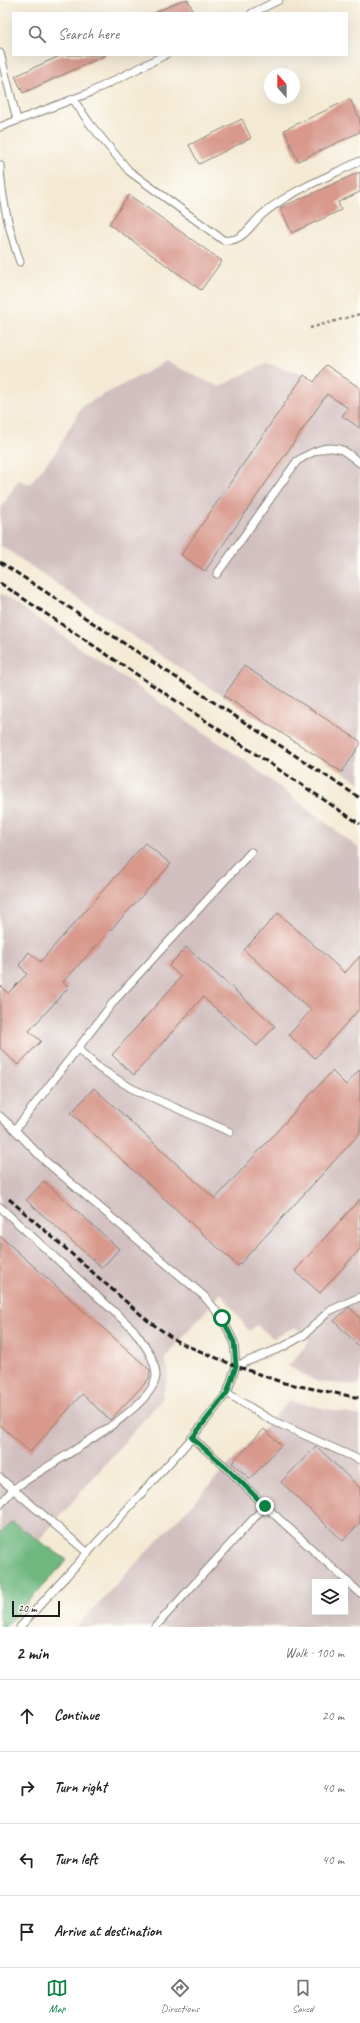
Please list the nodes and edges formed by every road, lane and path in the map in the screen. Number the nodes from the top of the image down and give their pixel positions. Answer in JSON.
{"nodes":[{"id":1,"x":279,"y":0,"type":"edge"},
{"id":2,"x":254,"y":12,"type":"edge"},
{"id":3,"x":0,"y":53,"type":"edge"},
{"id":4,"x":163,"y":56,"type":"edge"},
{"id":5,"x":73,"y":99,"type":"junction"},
{"id":6,"x":17,"y":120,"type":"junction"},
{"id":7,"x":0,"y":127,"type":"edge"},
{"id":8,"x":360,"y":161,"type":"edge"},
{"id":9,"x":0,"y":165,"type":"edge"},
{"id":10,"x":20,"y":262,"type":"dead end"},
{"id":11,"x":360,"y":314,"type":"edge"},
{"id":12,"x":310,"y":328,"type":"dead end"},
{"id":13,"x":360,"y":463,"type":"edge"},
{"id":14,"x":217,"y":574,"type":"dead end"},
{"id":15,"x":251,"y":852,"type":"dead end"},
{"id":16,"x":78,"y":1048,"type":"junction"},
{"id":17,"x":0,"y":1116,"type":"edge"},
{"id":18,"x":15,"y":1130,"type":"junction"},
{"id":19,"x":230,"y":1132,"type":"dead end"},
{"id":20,"x":0,"y":1207,"type":"edge"},
{"id":21,"x":360,"y":1297,"type":"edge"},
{"id":22,"x":236,"y":1366,"type":"junction"},
{"id":23,"x":227,"y":1393,"type":"junction"},
{"id":24,"x":192,"y":1438,"type":"junction"},
{"id":25,"x":360,"y":1460,"type":"edge"},
{"id":26,"x":0,"y":1478,"type":"edge"},
{"id":27,"x":13,"y":1490,"type":"junction"},
{"id":28,"x":0,"y":1505,"type":"edge"},
{"id":29,"x":265,"y":1506,"type":"junction"},
{"id":30,"x":88,"y":1553,"type":"junction"},
{"id":31,"x":360,"y":1593,"type":"edge"},
{"id":32,"x":20,"y":1627,"type":"edge"},
{"id":33,"x":155,"y":1627,"type":"edge"}],
"edges":[{"from":1,"to":2,"type":"lane"},
{"from":3,"to":6,"type":"lane"},
{"from":4,"to":5,"type":"lane"},
{"from":5,"to":6,"type":"lane"},
{"from":5,"to":8,"type":"lane"},
{"from":6,"to":7,"type":"lane"},
{"from":9,"to":10,"type":"lane"},
{"from":11,"to":12,"type":"path"},
{"from":13,"to":14,"type":"lane"},
{"from":15,"to":16,"type":"lane"},
{"from":16,"to":18,"type":"lane"},
{"from":16,"to":19,"type":"lane"},
{"from":17,"to":18,"type":"lane"},
{"from":18,"to":22,"type":"lane"},
{"from":20,"to":27,"type":"lane"},
{"from":21,"to":22,"type":"lane"},
{"from":22,"to":23,"type":"lane"},
{"from":23,"to":24,"type":"lane"},
{"from":23,"to":25,"type":"lane"},
{"from":24,"to":29,"type":"lane"},
{"from":24,"to":30,"type":"lane"},
{"from":26,"to":27,"type":"lane"},
{"from":27,"to":28,"type":"lane"},
{"from":27,"to":30,"type":"lane"},
{"from":29,"to":31,"type":"lane"},
{"from":29,"to":33,"type":"lane"},
{"from":30,"to":32,"type":"lane"}]}
